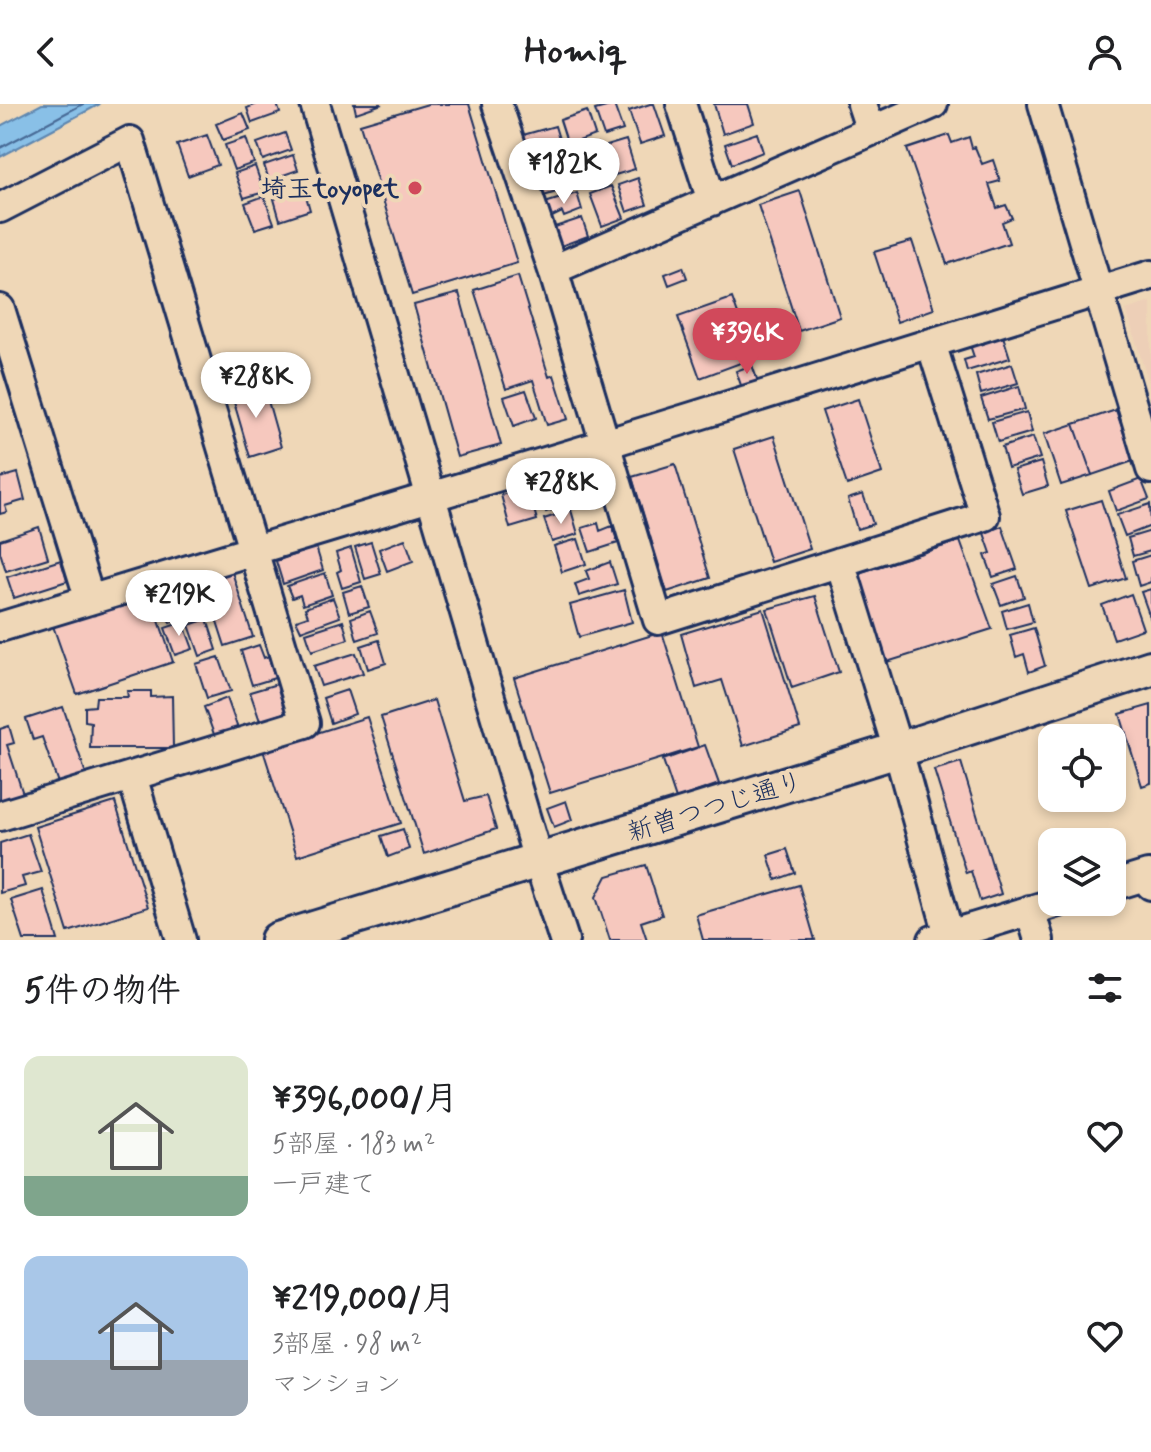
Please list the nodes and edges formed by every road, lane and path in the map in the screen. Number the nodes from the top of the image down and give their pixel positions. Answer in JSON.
{"nodes":[{"id":1,"x":315,"y":104,"type":"edge"},
{"id":2,"x":497,"y":104,"type":"edge"},
{"id":3,"x":681,"y":104,"type":"edge"},
{"id":4,"x":862,"y":104,"type":"edge"},
{"id":5,"x":933,"y":104,"type":"edge"},
{"id":6,"x":1043,"y":104,"type":"edge"},
{"id":7,"x":871,"y":131,"type":"junction"},
{"id":8,"x":712,"y":201,"type":"junction"},
{"id":9,"x":0,"y":208,"type":"edge"},
{"id":10,"x":553,"y":270,"type":"junction"},
{"id":11,"x":1151,"y":275,"type":"edge"},
{"id":12,"x":1098,"y":292,"type":"junction"},
{"id":13,"x":0,"y":309,"type":"edge"},
{"id":14,"x":931,"y":343,"type":"junction"},
{"id":15,"x":605,"y":444,"type":"junction"},
{"id":16,"x":1151,"y":469,"type":"edge"},
{"id":17,"x":430,"y":496,"type":"junction"},
{"id":18,"x":252,"y":550,"type":"junction"},
{"id":19,"x":840,"y":562,"type":"junction"},
{"id":20,"x":90,"y":600,"type":"junction"},
{"id":21,"x":0,"y":627,"type":"edge"},
{"id":22,"x":1151,"y":668,"type":"edge"},
{"id":23,"x":898,"y":750,"type":"junction"},
{"id":24,"x":132,"y":776,"type":"junction"},
{"id":25,"x":0,"y":816,"type":"edge"},
{"id":26,"x":538,"y":860,"type":"junction"},
{"id":27,"x":1126,"y":882,"type":"edge"},
{"id":28,"x":1151,"y":885,"type":"edge"},
{"id":29,"x":1038,"y":908,"type":"edge"},
{"id":30,"x":1030,"y":910,"type":"junction"},
{"id":31,"x":941,"y":938,"type":"edge"},
{"id":32,"x":181,"y":940,"type":"edge"},
{"id":33,"x":278,"y":940,"type":"edge"},
{"id":34,"x":564,"y":940,"type":"edge"},
{"id":35,"x":1039,"y":940,"type":"edge"}],
"edges":[{"from":1,"to":17,"type":"street"},
{"from":2,"to":10,"type":"street"},
{"from":3,"to":8,"type":"street"},
{"from":4,"to":7,"type":"street"},
{"from":5,"to":7,"type":"street"},
{"from":6,"to":12,"type":"street"},
{"from":7,"to":8,"type":"street"},
{"from":8,"to":10,"type":"street"},
{"from":9,"to":18,"type":"street"},
{"from":10,"to":15,"type":"street"},
{"from":11,"to":12,"type":"street"},
{"from":12,"to":14,"type":"street"},
{"from":12,"to":16,"type":"street"},
{"from":13,"to":20,"type":"street"},
{"from":14,"to":15,"type":"street"},
{"from":14,"to":19,"type":"street"},
{"from":15,"to":17,"type":"street"},
{"from":15,"to":19,"type":"street"},
{"from":17,"to":18,"type":"street"},
{"from":17,"to":26,"type":"street"},
{"from":18,"to":20,"type":"street"},
{"from":18,"to":24,"type":"street"},
{"from":19,"to":23,"type":"street"},
{"from":20,"to":21,"type":"street"},
{"from":22,"to":23,"type":"street","name":"新曽つつじ通り"},
{"from":23,"to":26,"type":"street","name":"新曽つつじ通り"},
{"from":23,"to":31,"type":"street"},
{"from":24,"to":25,"type":"street"},
{"from":24,"to":32,"type":"street"},
{"from":26,"to":33,"type":"street","name":"新曽つつじ通り"},
{"from":26,"to":34,"type":"street"},
{"from":27,"to":28,"type":"street"},
{"from":29,"to":30,"type":"street"},
{"from":30,"to":31,"type":"street"},
{"from":30,"to":35,"type":"street"}]}
